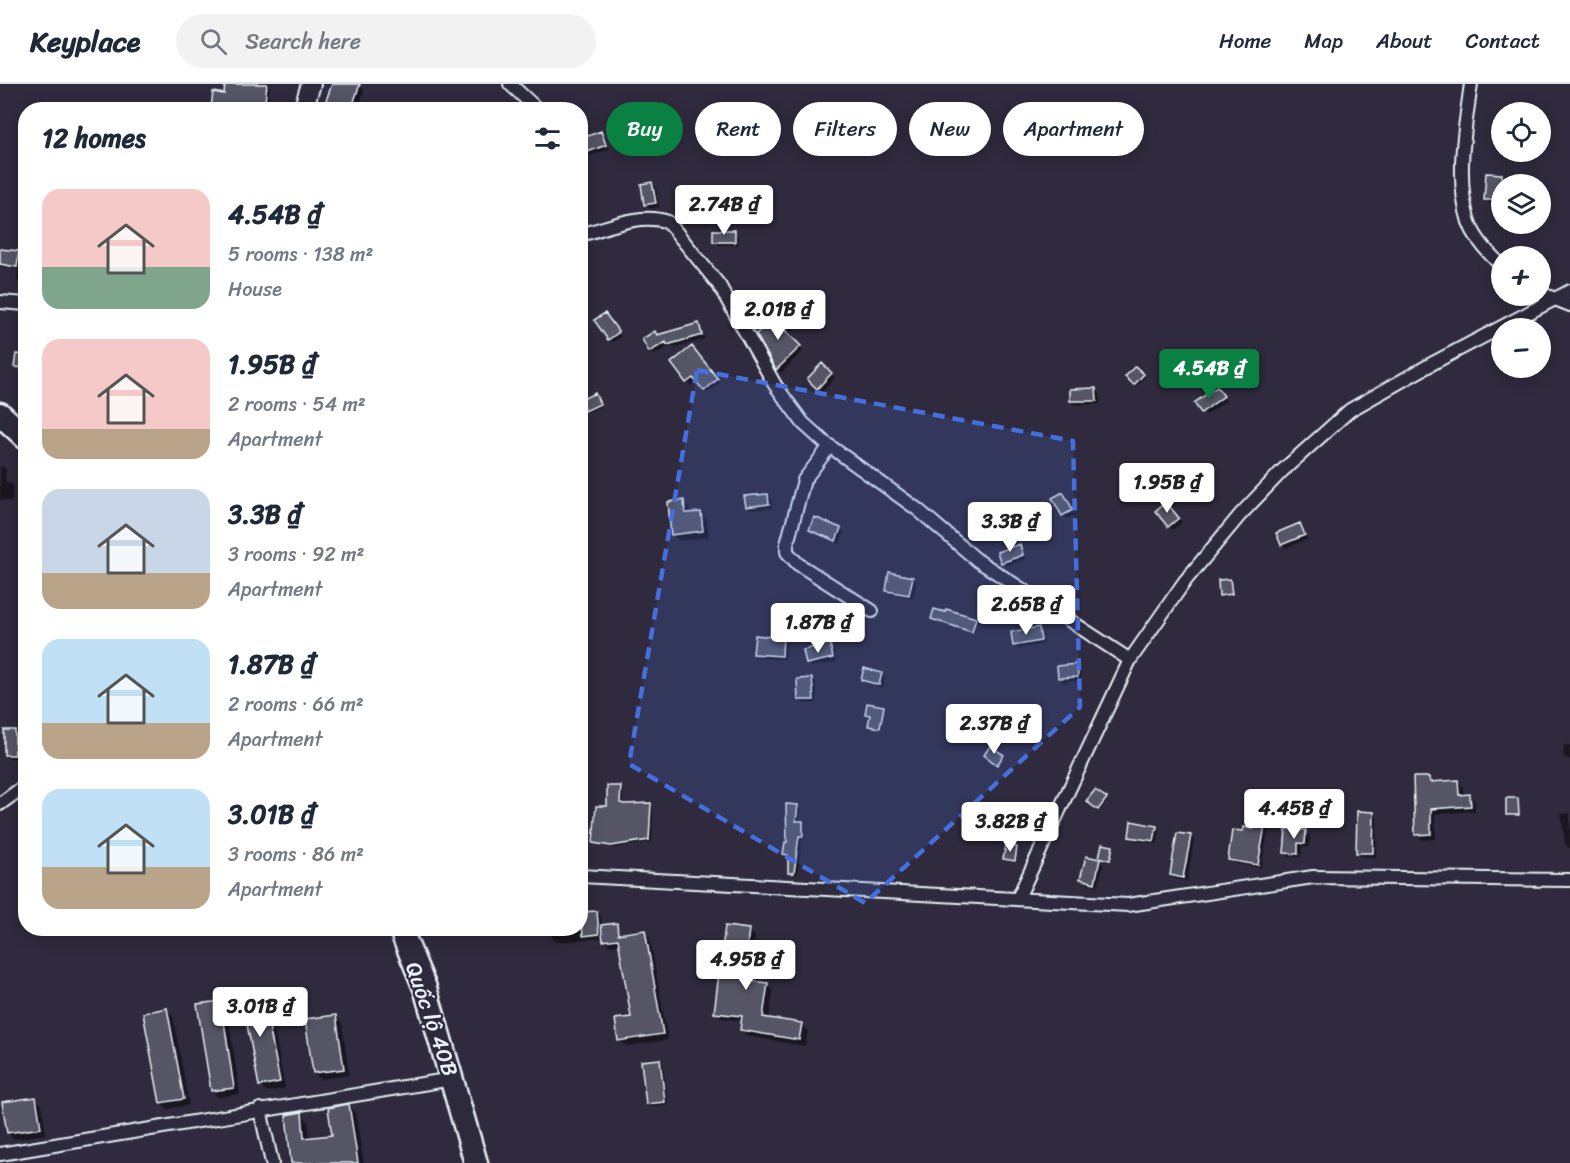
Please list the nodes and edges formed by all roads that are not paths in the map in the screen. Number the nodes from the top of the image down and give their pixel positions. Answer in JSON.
{"nodes":[{"id":1,"x":311,"y":84,"type":"edge"},
{"id":2,"x":510,"y":84,"type":"edge"},
{"id":3,"x":1471,"y":84,"type":"edge"},
{"id":4,"x":305,"y":102,"type":"edge"},
{"id":5,"x":529,"y":102,"type":"edge"},
{"id":6,"x":588,"y":233,"type":"edge"},
{"id":7,"x":1491,"y":254,"type":"edge"},
{"id":8,"x":1570,"y":291,"type":"edge"},
{"id":9,"x":1551,"y":298,"type":"edge"},
{"id":10,"x":1554,"y":300,"type":"junction"},
{"id":11,"x":0,"y":302,"type":"edge"},
{"id":12,"x":18,"y":303,"type":"edge"},
{"id":13,"x":1570,"y":305,"type":"edge"},
{"id":14,"x":0,"y":414,"type":"edge"},
{"id":15,"x":18,"y":431,"type":"edge"},
{"id":16,"x":830,"y":446,"type":"junction"},
{"id":17,"x":872,"y":611,"type":"dead end"},
{"id":18,"x":1130,"y":660,"type":"junction"},
{"id":19,"x":18,"y":791,"type":"edge"},
{"id":20,"x":0,"y":804,"type":"edge"},
{"id":21,"x":588,"y":876,"type":"edge"},
{"id":22,"x":1570,"y":880,"type":"edge"},
{"id":23,"x":1018,"y":898,"type":"junction"},
{"id":24,"x":403,"y":936,"type":"edge"},
{"id":25,"x":409,"y":936,"type":"edge"},
{"id":26,"x":417,"y":968,"type":"junction"},
{"id":27,"x":452,"y":1079,"type":"junction"},
{"id":28,"x":260,"y":1109,"type":"junction"},
{"id":29,"x":462,"y":1111,"type":"junction"},
{"id":30,"x":0,"y":1154,"type":"edge"},
{"id":31,"x":272,"y":1163,"type":"edge"},
{"id":32,"x":462,"y":1163,"type":"edge"},
{"id":33,"x":476,"y":1163,"type":"edge"}],
"edges":[{"from":1,"to":4,"type":"street"},
{"from":2,"to":5,"type":"street"},
{"from":3,"to":7,"type":"street"},
{"from":6,"to":16,"type":"street"},
{"from":8,"to":10,"type":"street"},
{"from":9,"to":10,"type":"street"},
{"from":10,"to":13,"type":"street"},
{"from":10,"to":18,"type":"street"},
{"from":11,"to":12,"type":"street"},
{"from":14,"to":15,"type":"highway"},
{"from":16,"to":17,"type":"street"},
{"from":16,"to":18,"type":"street"},
{"from":18,"to":23,"type":"street"},
{"from":19,"to":20,"type":"street"},
{"from":21,"to":23,"type":"street"},
{"from":22,"to":23,"type":"street"},
{"from":24,"to":26,"type":"highway","name":"Quốc lộ 40B"},
{"from":25,"to":26,"type":"street"},
{"from":26,"to":27,"type":"highway","name":"Quốc lộ 40B"},
{"from":27,"to":28,"type":"street"},
{"from":27,"to":29,"type":"highway","name":"Quốc lộ 40B"},
{"from":28,"to":30,"type":"street"},
{"from":28,"to":31,"type":"street"},
{"from":29,"to":32,"type":"highway","name":"Quốc lộ 40B"},
{"from":29,"to":33,"type":"highway","name":"Quốc lộ 40B"}]}
